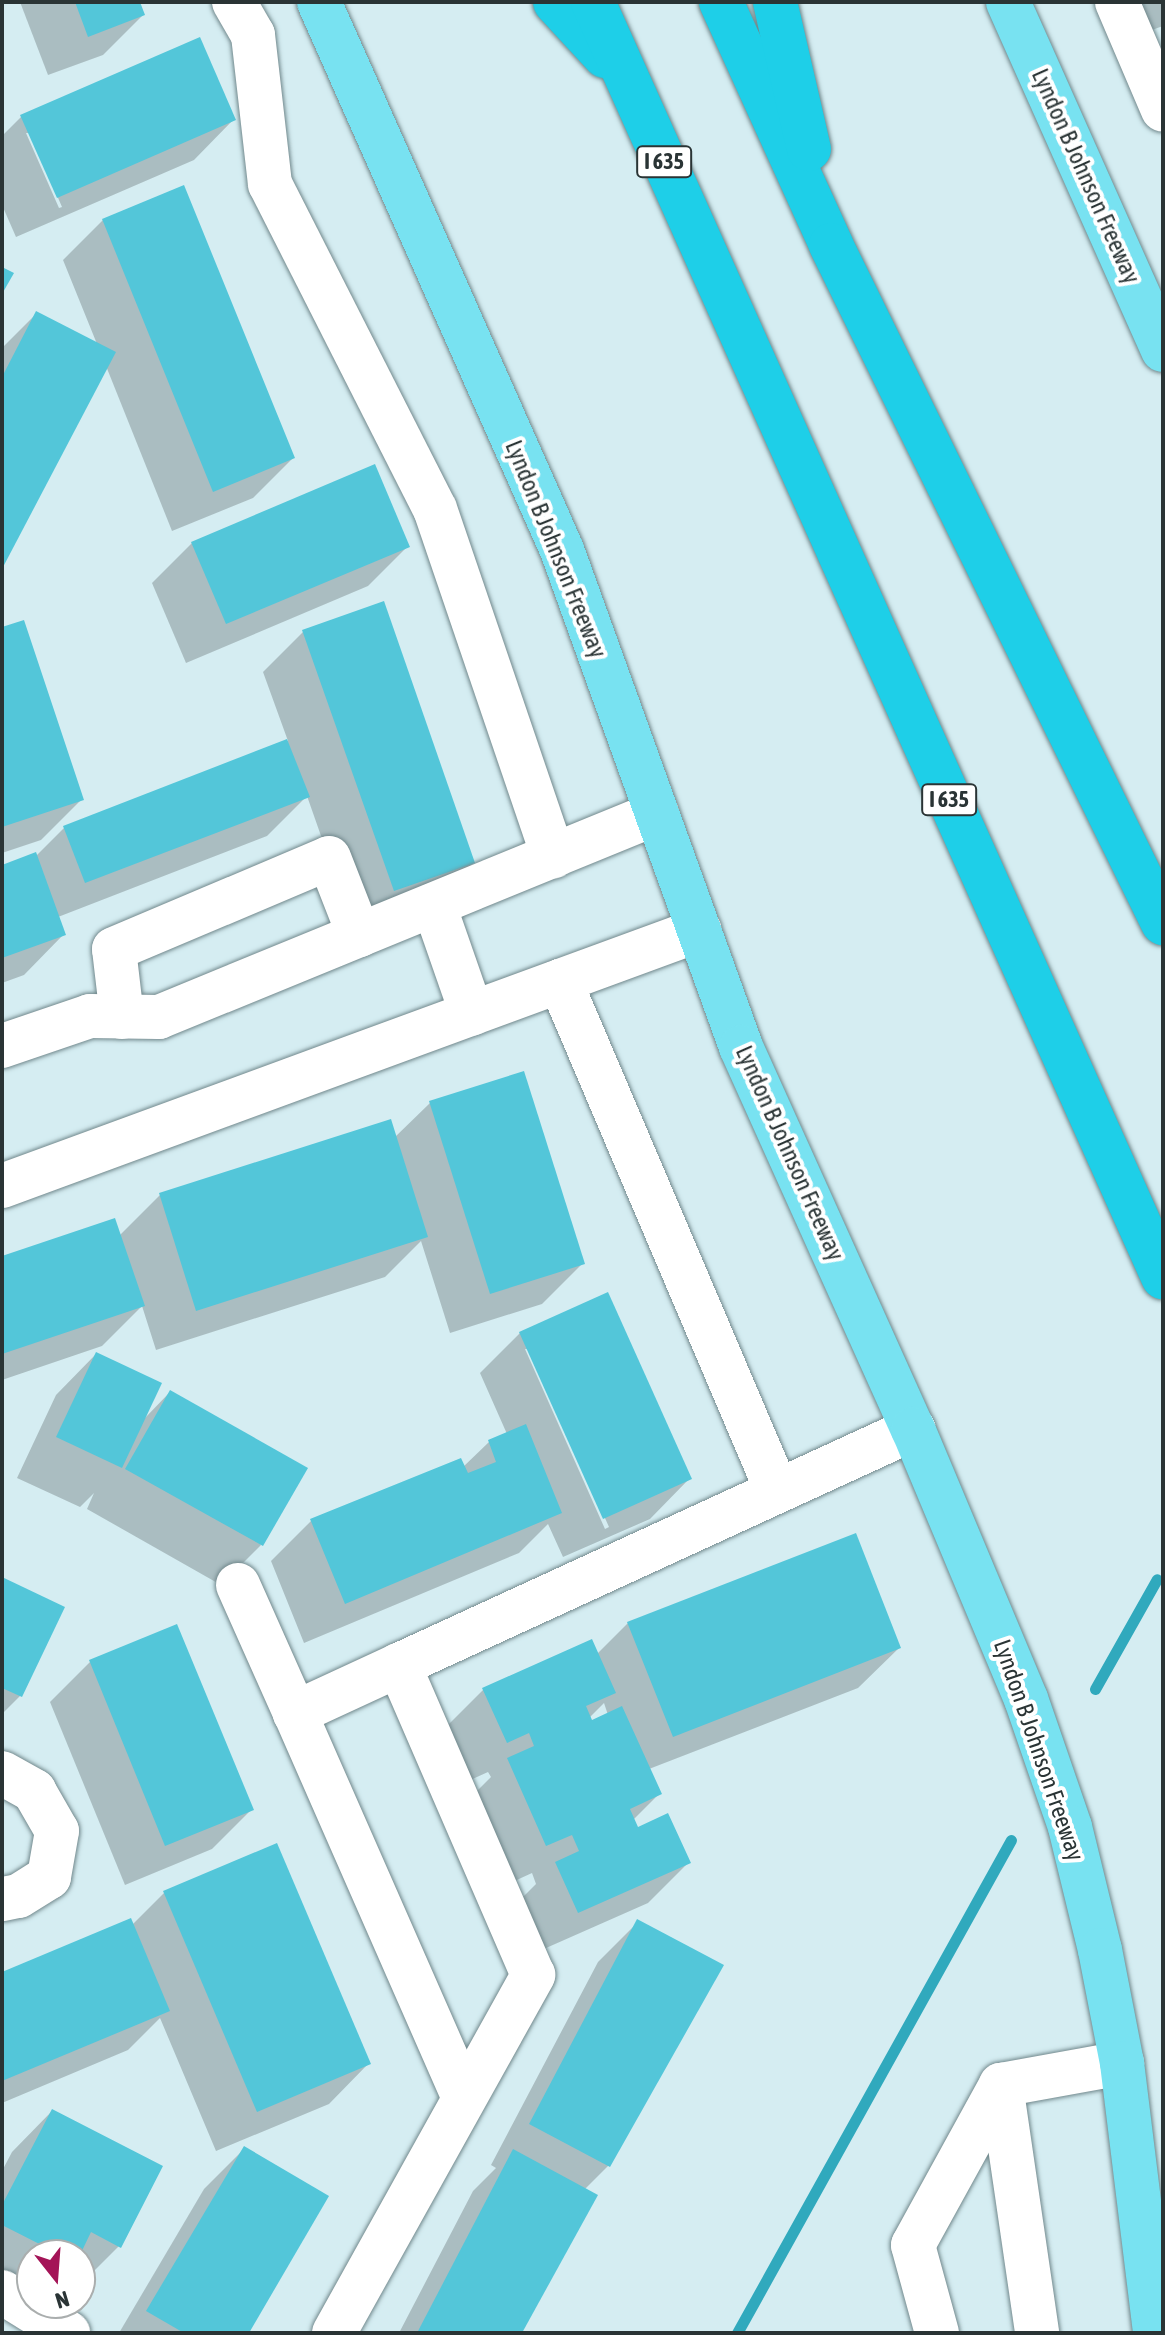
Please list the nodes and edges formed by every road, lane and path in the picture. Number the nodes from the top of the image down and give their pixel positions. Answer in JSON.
{"nodes":[{"id":1,"x":234,"y":2,"type":"edge"},
{"id":2,"x":319,"y":2,"type":"edge"},
{"id":3,"x":555,"y":2,"type":"edge"},
{"id":4,"x":593,"y":2,"type":"edge"},
{"id":5,"x":721,"y":2,"type":"edge"},
{"id":6,"x":775,"y":2,"type":"edge"},
{"id":7,"x":1008,"y":2,"type":"edge"},
{"id":8,"x":1117,"y":2,"type":"edge"},
{"id":9,"x":629,"y":80,"type":"junction"},
{"id":10,"x":1161,"y":99,"type":"edge"},
{"id":11,"x":831,"y":245,"type":"junction"},
{"id":12,"x":1163,"y":350,"type":"edge"},
{"id":13,"x":657,"y":813,"type":"junction"},
{"id":14,"x":553,"y":856,"type":"junction"},
{"id":15,"x":434,"y":905,"type":"junction"},
{"id":16,"x":1163,"y":923,"type":"edge"},
{"id":17,"x":699,"y":930,"type":"junction"},
{"id":18,"x":359,"y":935,"type":"junction"},
{"id":19,"x":560,"y":981,"type":"junction"},
{"id":20,"x":472,"y":1014,"type":"junction"},
{"id":21,"x":122,"y":1017,"type":"junction"},
{"id":22,"x":2,"y":1046,"type":"edge"},
{"id":23,"x":2,"y":1186,"type":"edge"},
{"id":24,"x":1163,"y":1277,"type":"edge"},
{"id":25,"x":913,"y":1429,"type":"junction"},
{"id":26,"x":777,"y":1491,"type":"junction"},
{"id":27,"x":238,"y":1585,"type":"dead end"},
{"id":28,"x":399,"y":1665,"type":"junction"},
{"id":29,"x":295,"y":1713,"type":"junction"},
{"id":30,"x":2,"y":1773,"type":"edge"},
{"id":31,"x":2,"y":1899,"type":"edge"},
{"id":32,"x":1122,"y":2063,"type":"junction"},
{"id":33,"x":1001,"y":2085,"type":"junction"},
{"id":34,"x":464,"y":2098,"type":"junction"},
{"id":35,"x":334,"y":2333,"type":"edge"},
{"id":36,"x":937,"y":2333,"type":"edge"},
{"id":37,"x":1037,"y":2333,"type":"edge"},
{"id":38,"x":1155,"y":2333,"type":"edge"}],
"edges":[{"from":1,"to":14,"type":"lane"},
{"from":2,"to":13,"type":"main road","name":"Lyndon B Johnson Freeway"},
{"from":3,"to":9,"type":"highway"},
{"from":4,"to":9,"type":"highway","number":"I 635"},
{"from":5,"to":11,"type":"highway"},
{"from":6,"to":11,"type":"highway"},
{"from":7,"to":12,"type":"main road","name":"Lyndon B Johnson Freeway"},
{"from":8,"to":10,"type":"lane"},
{"from":9,"to":24,"type":"highway","number":"I 635"},
{"from":11,"to":16,"type":"highway"},
{"from":13,"to":14,"type":"lane"},
{"from":13,"to":17,"type":"main road","name":"Lyndon B Johnson Freeway"},
{"from":14,"to":15,"type":"lane"},
{"from":15,"to":18,"type":"lane"},
{"from":15,"to":20,"type":"lane"},
{"from":17,"to":19,"type":"lane"},
{"from":17,"to":25,"type":"main road","name":"Lyndon B Johnson Freeway"},
{"from":18,"to":21,"type":"lane"},
{"from":18,"to":21,"type":"lane"},
{"from":19,"to":20,"type":"lane"},
{"from":19,"to":26,"type":"lane"},
{"from":20,"to":23,"type":"lane"},
{"from":21,"to":22,"type":"lane"},
{"from":25,"to":26,"type":"lane"},
{"from":25,"to":32,"type":"main road","name":"Lyndon B Johnson Freeway"},
{"from":26,"to":28,"type":"lane"},
{"from":27,"to":29,"type":"lane"},
{"from":28,"to":29,"type":"lane"},
{"from":28,"to":34,"type":"lane"},
{"from":29,"to":34,"type":"lane"},
{"from":30,"to":31,"type":"lane"},
{"from":32,"to":33,"type":"lane"},
{"from":32,"to":38,"type":"main road","name":"Lyndon B Johnson Freeway"},
{"from":33,"to":36,"type":"lane"},
{"from":33,"to":37,"type":"lane"},
{"from":34,"to":35,"type":"lane"}]}
